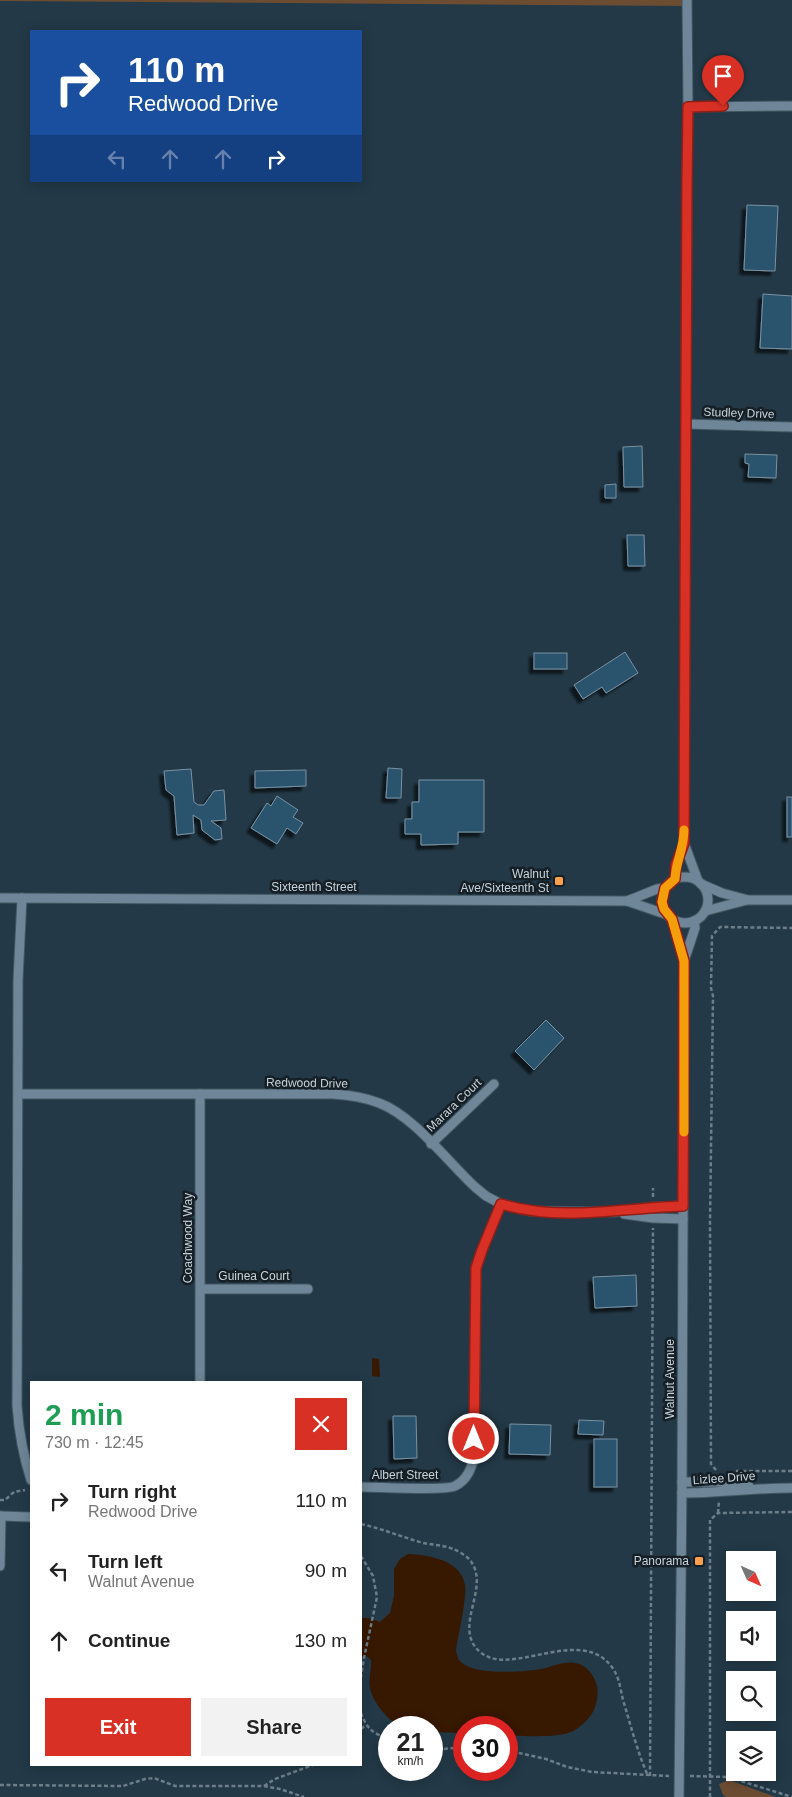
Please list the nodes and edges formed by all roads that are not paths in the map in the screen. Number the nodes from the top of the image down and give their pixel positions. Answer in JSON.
{"nodes":[{"id":1,"x":687,"y":0,"type":"edge"},
{"id":2,"x":792,"y":106,"type":"edge"},
{"id":3,"x":688,"y":107,"type":"junction"},
{"id":4,"x":686,"y":424,"type":"junction"},
{"id":5,"x":792,"y":427,"type":"edge"},
{"id":6,"x":684,"y":843,"type":"junction"},
{"id":7,"x":675,"y":879,"type":"junction"},
{"id":8,"x":699,"y":882,"type":"junction"},
{"id":9,"x":665,"y":888,"type":"junction"},
{"id":10,"x":0,"y":898,"type":"edge"},
{"id":11,"x":22,"y":898,"type":"junction"},
{"id":12,"x":748,"y":900,"type":"junction"},
{"id":13,"x":792,"y":900,"type":"edge"},
{"id":14,"x":627,"y":901,"type":"junction"},
{"id":15,"x":705,"y":911,"type":"junction"},
{"id":16,"x":670,"y":917,"type":"junction"},
{"id":17,"x":694,"y":921,"type":"junction"},
{"id":18,"x":684,"y":961,"type":"junction"},
{"id":19,"x":494,"y":1084,"type":"dead end"},
{"id":20,"x":19,"y":1094,"type":"junction"},
{"id":21,"x":200,"y":1094,"type":"junction"},
{"id":22,"x":431,"y":1144,"type":"junction"},
{"id":23,"x":501,"y":1204,"type":"junction"},
{"id":24,"x":683,"y":1206,"type":"junction"},
{"id":25,"x":614,"y":1212,"type":"junction"},
{"id":26,"x":683,"y":1219,"type":"junction"},
{"id":27,"x":201,"y":1289,"type":"junction"},
{"id":28,"x":308,"y":1289,"type":"dead end"},
{"id":29,"x":200,"y":1381,"type":"edge"},
{"id":30,"x":30,"y":1476,"type":"edge"},
{"id":31,"x":682,"y":1482,"type":"junction"},
{"id":32,"x":362,"y":1488,"type":"edge"},
{"id":33,"x":766,"y":1488,"type":"junction"},
{"id":34,"x":792,"y":1488,"type":"edge"},
{"id":35,"x":682,"y":1493,"type":"junction"},
{"id":36,"x":0,"y":1516,"type":"edge"},
{"id":37,"x":30,"y":1517,"type":"edge"},
{"id":38,"x":0,"y":1566,"type":"edge"},
{"id":39,"x":679,"y":1797,"type":"edge"}],
"edges":[{"from":1,"to":3,"type":"street"},
{"from":2,"to":3,"type":"street"},
{"from":3,"to":4,"type":"street"},
{"from":4,"to":5,"type":"street","name":"Studley Drive"},
{"from":4,"to":6,"type":"street"},
{"from":6,"to":7,"type":"street"},
{"from":6,"to":8,"type":"street"},
{"from":7,"to":8,"type":"street"},
{"from":7,"to":9,"type":"street"},
{"from":8,"to":12,"type":"street"},
{"from":8,"to":15,"type":"street"},
{"from":9,"to":14,"type":"street","name":"Sixteenth Street"},
{"from":9,"to":16,"type":"street"},
{"from":10,"to":11,"type":"street","name":"Sixteenth Street"},
{"from":11,"to":14,"type":"street","name":"Sixteenth Street"},
{"from":11,"to":20,"type":"street"},
{"from":12,"to":13,"type":"street"},
{"from":12,"to":15,"type":"street"},
{"from":14,"to":16,"type":"street","name":"Sixteenth Street"},
{"from":15,"to":17,"type":"street"},
{"from":16,"to":17,"type":"street"},
{"from":16,"to":18,"type":"street","name":"Walnut Avenue"},
{"from":17,"to":18,"type":"street","name":"Walnut Avenue"},
{"from":18,"to":24,"type":"street","name":"Walnut Avenue"},
{"from":19,"to":22,"type":"street","name":"Marara Court"},
{"from":20,"to":21,"type":"street","name":"Redwood Drive"},
{"from":20,"to":30,"type":"street"},
{"from":21,"to":22,"type":"street","name":"Redwood Drive"},
{"from":21,"to":27,"type":"street","name":"Coachwood Way"},
{"from":22,"to":23,"type":"street","name":"Redwood Drive"},
{"from":23,"to":25,"type":"street","name":"Redwood Drive"},
{"from":23,"to":32,"type":"street","name":"Albert Street"},
{"from":24,"to":25,"type":"street","name":"Redwood Drive"},
{"from":24,"to":26,"type":"street","name":"Walnut Avenue"},
{"from":25,"to":26,"type":"street","name":"Redwood Drive"},
{"from":26,"to":31,"type":"street","name":"Walnut Avenue"},
{"from":27,"to":28,"type":"street","name":"Guinea Court"},
{"from":27,"to":29,"type":"street","name":"Coachwood Way"},
{"from":31,"to":33,"type":"street","name":"Lizlee Drive"},
{"from":31,"to":35,"type":"street","name":"Walnut Avenue"},
{"from":33,"to":34,"type":"street","name":"Lizlee Drive"},
{"from":33,"to":35,"type":"street","name":"Lizlee Drive"},
{"from":35,"to":39,"type":"street","name":"Walnut Avenue"},
{"from":36,"to":37,"type":"street"},
{"from":36,"to":38,"type":"street"}]}
